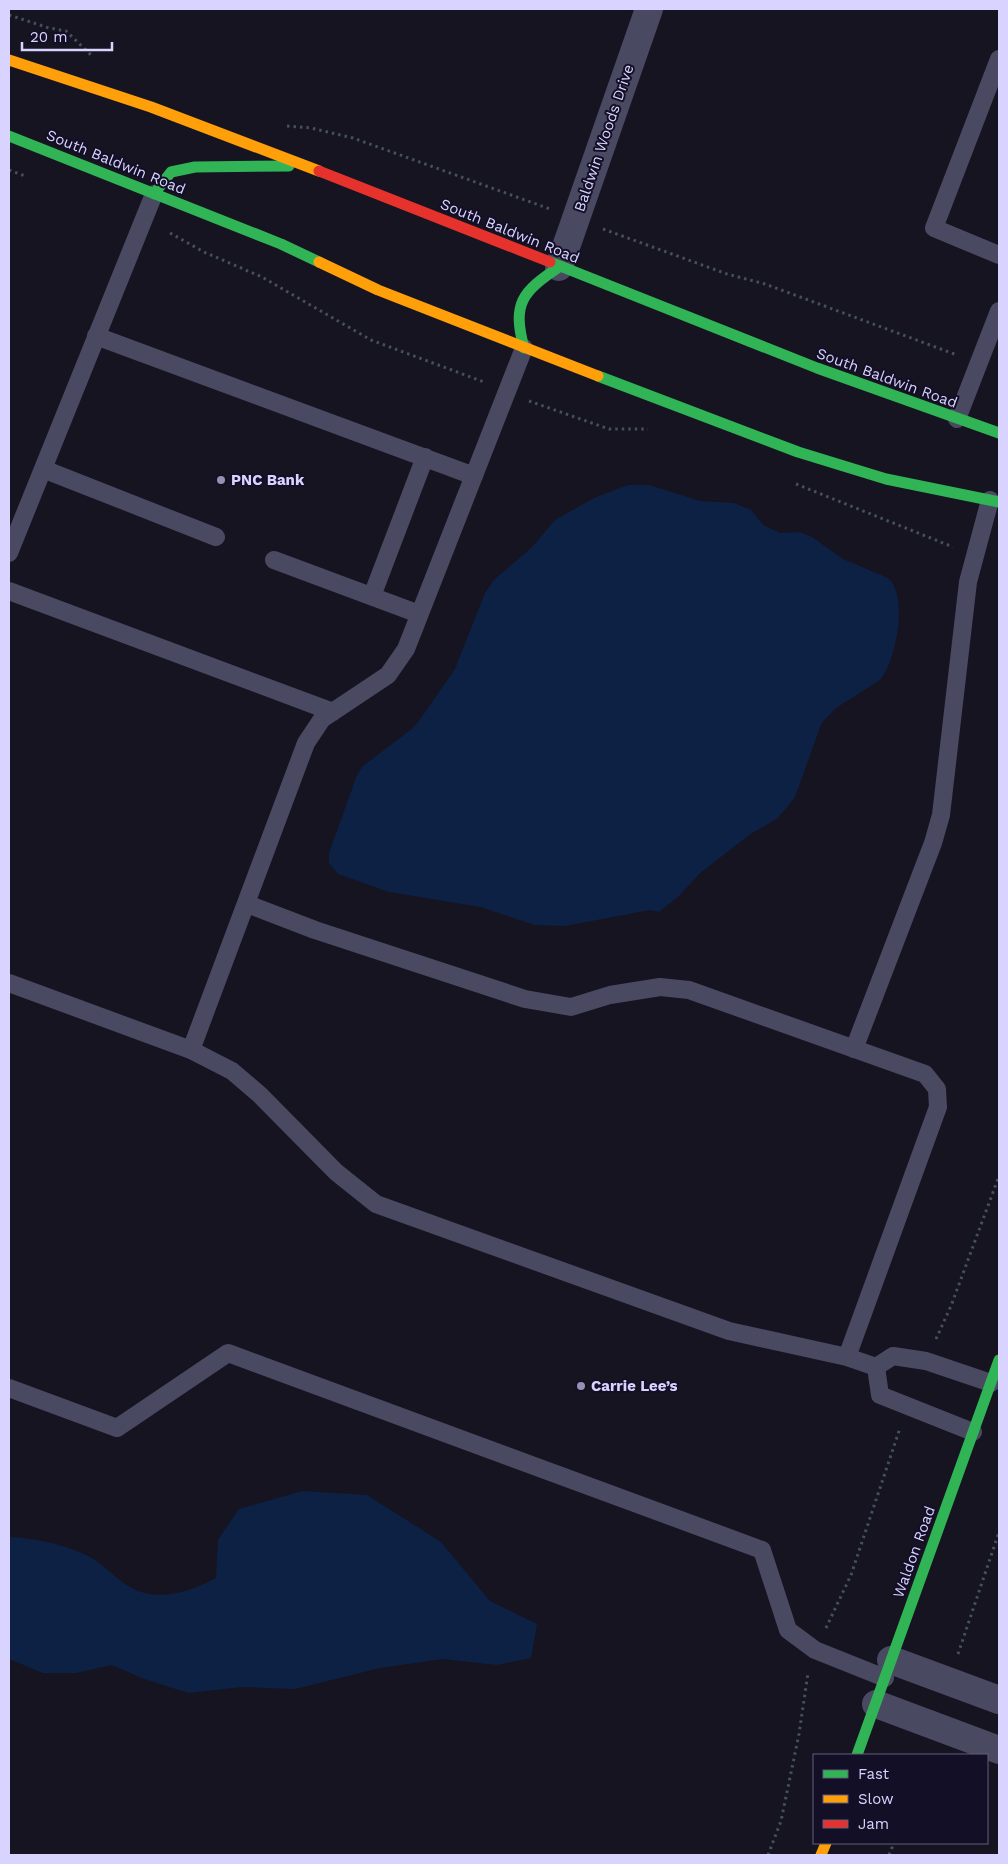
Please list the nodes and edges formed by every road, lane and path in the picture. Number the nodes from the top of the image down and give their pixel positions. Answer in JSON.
{"nodes":[{"id":1,"x":649,"y":9,"type":"edge"},
{"id":2,"x":9,"y":15,"type":"edge"},
{"id":3,"x":95,"y":58,"type":"dead end"},
{"id":4,"x":999,"y":59,"type":"edge"},
{"id":5,"x":9,"y":60,"type":"edge"},
{"id":6,"x":279,"y":123,"type":"dead end"},
{"id":7,"x":9,"y":136,"type":"edge"},
{"id":8,"x":306,"y":166,"type":"junction"},
{"id":9,"x":9,"y":170,"type":"edge"},
{"id":10,"x":26,"y":177,"type":"dead end"},
{"id":11,"x":154,"y":194,"type":"junction"},
{"id":12,"x":576,"y":219,"type":"junction"},
{"id":13,"x":144,"y":220,"type":"junction"},
{"id":14,"x":999,"y":255,"type":"edge"},
{"id":15,"x":559,"y":267,"type":"junction"},
{"id":16,"x":999,"y":309,"type":"edge"},
{"id":17,"x":96,"y":336,"type":"junction"},
{"id":18,"x":524,"y":348,"type":"junction"},
{"id":19,"x":949,"y":351,"type":"dead end"},
{"id":20,"x":507,"y":391,"type":"junction"},
{"id":21,"x":957,"y":419,"type":"junction"},
{"id":22,"x":655,"y":431,"type":"dead end"},
{"id":23,"x":999,"y":433,"type":"edge"},
{"id":24,"x":425,"y":458,"type":"junction"},
{"id":25,"x":43,"y":469,"type":"junction"},
{"id":26,"x":474,"y":476,"type":"junction"},
{"id":27,"x":793,"y":483,"type":"dead end"},
{"id":28,"x":995,"y":501,"type":"edge"},
{"id":29,"x":924,"y":536,"type":"dead end"},
{"id":30,"x":216,"y":537,"type":"dead end"},
{"id":31,"x":9,"y":553,"type":"edge"},
{"id":32,"x":274,"y":560,"type":"dead end"},
{"id":33,"x":9,"y":591,"type":"edge"},
{"id":34,"x":372,"y":596,"type":"junction"},
{"id":35,"x":420,"y":614,"type":"junction"},
{"id":36,"x":332,"y":712,"type":"junction"},
{"id":37,"x":246,"y":904,"type":"junction"},
{"id":38,"x":9,"y":983,"type":"edge"},
{"id":39,"x":854,"y":1049,"type":"junction"},
{"id":40,"x":191,"y":1050,"type":"junction"},
{"id":41,"x":847,"y":1357,"type":"junction"},
{"id":42,"x":999,"y":1360,"type":"edge"},
{"id":43,"x":876,"y":1367,"type":"junction"},
{"id":44,"x":991,"y":1383,"type":"junction"},
{"id":45,"x":9,"y":1388,"type":"edge"},
{"id":46,"x":973,"y":1432,"type":"junction"},
{"id":47,"x":999,"y":1532,"type":"edge"},
{"id":48,"x":888,"y":1669,"type":"junction"},
{"id":49,"x":806,"y":1680,"type":"dead end"},
{"id":50,"x":950,"y":1682,"type":"junction"},
{"id":51,"x":999,"y":1700,"type":"edge"},
{"id":52,"x":876,"y":1704,"type":"junction"},
{"id":53,"x":999,"y":1750,"type":"edge"},
{"id":54,"x":857,"y":1754,"type":"edge"},
{"id":55,"x":768,"y":1855,"type":"edge"}],
"edges":[{"from":1,"to":12,"type":"street","name":"Baldwin Woods Drive"},
{"from":2,"to":3,"type":"path"},
{"from":4,"to":14,"type":"lane"},
{"from":5,"to":8,"type":"main road","name":"South Baldwin Road"},
{"from":6,"to":12,"type":"path"},
{"from":7,"to":11,"type":"main road","name":"South Baldwin Road"},
{"from":8,"to":11,"type":"main road"},
{"from":8,"to":15,"type":"main road","name":"South Baldwin Road"},
{"from":9,"to":10,"type":"path"},
{"from":11,"to":13,"type":"lane"},
{"from":11,"to":18,"type":"main road","name":"South Baldwin Road"},
{"from":12,"to":15,"type":"street","name":"Baldwin Woods Drive"},
{"from":12,"to":19,"type":"path"},
{"from":13,"to":17,"type":"lane"},
{"from":13,"to":20,"type":"path"},
{"from":15,"to":18,"type":"main road"},
{"from":15,"to":21,"type":"main road","name":"South Baldwin Road"},
{"from":16,"to":21,"type":"lane"},
{"from":17,"to":24,"type":"lane"},
{"from":17,"to":25,"type":"lane"},
{"from":18,"to":20,"type":"lane"},
{"from":18,"to":28,"type":"main road","name":"South Baldwin Road"},
{"from":20,"to":22,"type":"path"},
{"from":20,"to":26,"type":"lane"},
{"from":21,"to":23,"type":"main road","name":"South Baldwin Road"},
{"from":24,"to":26,"type":"lane"},
{"from":24,"to":34,"type":"lane"},
{"from":25,"to":30,"type":"lane"},
{"from":25,"to":31,"type":"lane"},
{"from":26,"to":35,"type":"lane"},
{"from":27,"to":29,"type":"path"},
{"from":28,"to":39,"type":"lane"},
{"from":32,"to":34,"type":"lane"},
{"from":33,"to":36,"type":"lane"},
{"from":34,"to":35,"type":"lane"},
{"from":35,"to":36,"type":"lane"},
{"from":36,"to":37,"type":"lane"},
{"from":37,"to":39,"type":"lane"},
{"from":37,"to":40,"type":"lane"},
{"from":38,"to":40,"type":"lane"},
{"from":39,"to":41,"type":"lane"},
{"from":40,"to":41,"type":"lane"},
{"from":41,"to":43,"type":"lane"},
{"from":42,"to":44,"type":"main road","name":"Waldon Road"},
{"from":43,"to":44,"type":"lane"},
{"from":43,"to":46,"type":"lane"},
{"from":44,"to":46,"type":"main road","name":"Waldon Road"},
{"from":45,"to":48,"type":"lane"},
{"from":46,"to":48,"type":"main road","name":"Waldon Road"},
{"from":47,"to":50,"type":"path"},
{"from":48,"to":50,"type":"street"},
{"from":48,"to":52,"type":"main road","name":"Waldon Road"},
{"from":49,"to":55,"type":"path"},
{"from":50,"to":51,"type":"street"},
{"from":52,"to":53,"type":"street"},
{"from":52,"to":54,"type":"main road","name":"Waldon Road"}]}
